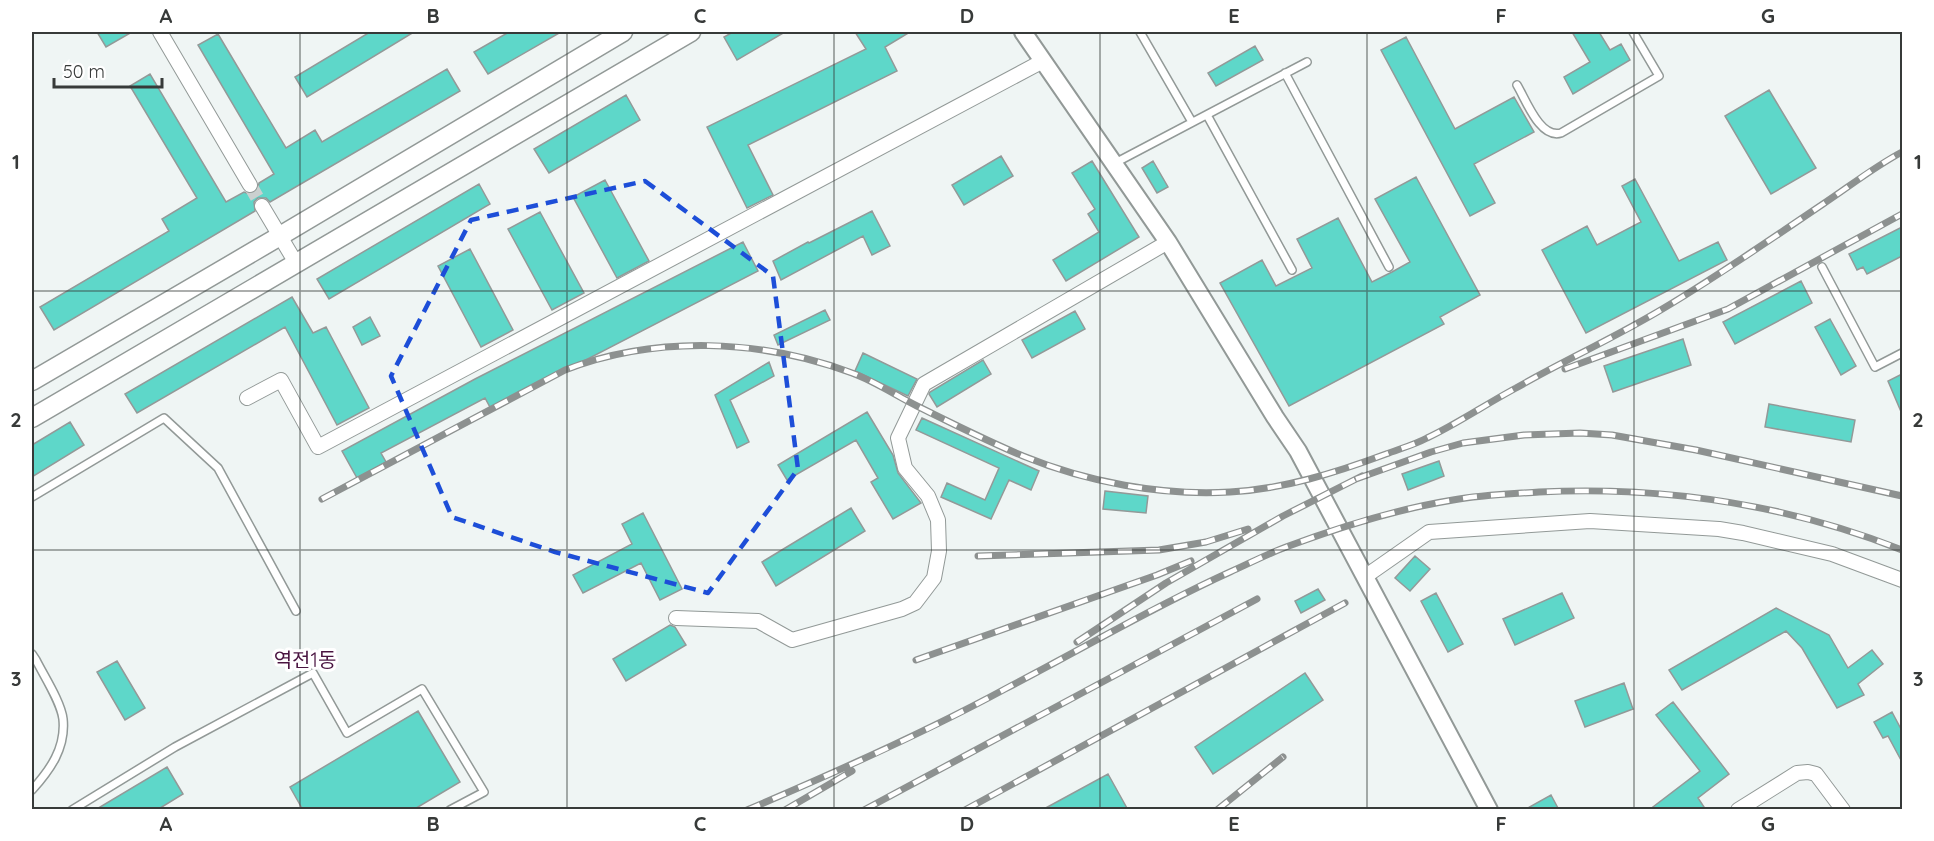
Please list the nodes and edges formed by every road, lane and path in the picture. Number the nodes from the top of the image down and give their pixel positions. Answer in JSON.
{"nodes":[{"id":1,"x":623,"y":32,"type":"edge"},
{"id":2,"x":691,"y":32,"type":"edge"},
{"id":3,"x":1023,"y":32,"type":"edge"},
{"id":4,"x":1140,"y":32,"type":"edge"},
{"id":5,"x":1633,"y":32,"type":"edge"},
{"id":6,"x":166,"y":34,"type":"edge"},
{"id":7,"x":1043,"y":61,"type":"junction"},
{"id":8,"x":1307,"y":62,"type":"dead end"},
{"id":9,"x":1286,"y":74,"type":"junction"},
{"id":10,"x":1517,"y":85,"type":"dead end"},
{"id":11,"x":1207,"y":115,"type":"junction"},
{"id":12,"x":1192,"y":122,"type":"junction"},
{"id":13,"x":1114,"y":163,"type":"junction"},
{"id":14,"x":250,"y":185,"type":"tunnel mouth"},
{"id":15,"x":262,"y":206,"type":"tunnel mouth"},
{"id":16,"x":280,"y":236,"type":"junction"},
{"id":17,"x":1168,"y":242,"type":"junction"},
{"id":18,"x":296,"y":263,"type":"junction"},
{"id":19,"x":1389,"y":267,"type":"dead end"},
{"id":20,"x":1822,"y":267,"type":"dead end"},
{"id":21,"x":1292,"y":270,"type":"dead end"},
{"id":22,"x":1902,"y":353,"type":"edge"},
{"id":23,"x":32,"y":381,"type":"edge"},
{"id":24,"x":247,"y":398,"type":"dead end"},
{"id":25,"x":32,"y":418,"type":"edge"},
{"id":26,"x":32,"y":496,"type":"edge"},
{"id":27,"x":1366,"y":576,"type":"junction"},
{"id":28,"x":1902,"y":580,"type":"edge"},
{"id":29,"x":296,"y":611,"type":"dead end"},
{"id":30,"x":676,"y":618,"type":"dead end"},
{"id":31,"x":32,"y":654,"type":"edge"},
{"id":32,"x":32,"y":790,"type":"edge"},
{"id":33,"x":72,"y":810,"type":"edge"},
{"id":34,"x":450,"y":810,"type":"edge"},
{"id":35,"x":1489,"y":810,"type":"edge"},
{"id":36,"x":1738,"y":810,"type":"edge"},
{"id":37,"x":1843,"y":810,"type":"edge"}],
"edges":[{"from":1,"to":16,"type":"main road"},
{"from":2,"to":18,"type":"main road"},
{"from":3,"to":7,"type":"street"},
{"from":4,"to":12,"type":"lane"},
{"from":5,"to":10,"type":"lane"},
{"from":6,"to":14,"type":"street"},
{"from":7,"to":13,"type":"street"},
{"from":7,"to":24,"type":"street"},
{"from":8,"to":9,"type":"lane"},
{"from":9,"to":11,"type":"lane"},
{"from":9,"to":19,"type":"lane"},
{"from":11,"to":12,"type":"lane"},
{"from":11,"to":21,"type":"lane"},
{"from":12,"to":13,"type":"lane"},
{"from":13,"to":17,"type":"street"},
{"from":15,"to":16,"type":"street"},
{"from":16,"to":18,"type":"street"},
{"from":16,"to":23,"type":"main road"},
{"from":17,"to":27,"type":"street"},
{"from":17,"to":30,"type":"street"},
{"from":18,"to":25,"type":"main road"},
{"from":20,"to":22,"type":"lane"},
{"from":26,"to":29,"type":"lane"},
{"from":27,"to":28,"type":"street"},
{"from":27,"to":35,"type":"street"},
{"from":31,"to":32,"type":"lane"},
{"from":33,"to":34,"type":"lane"},
{"from":36,"to":37,"type":"street"}]}
